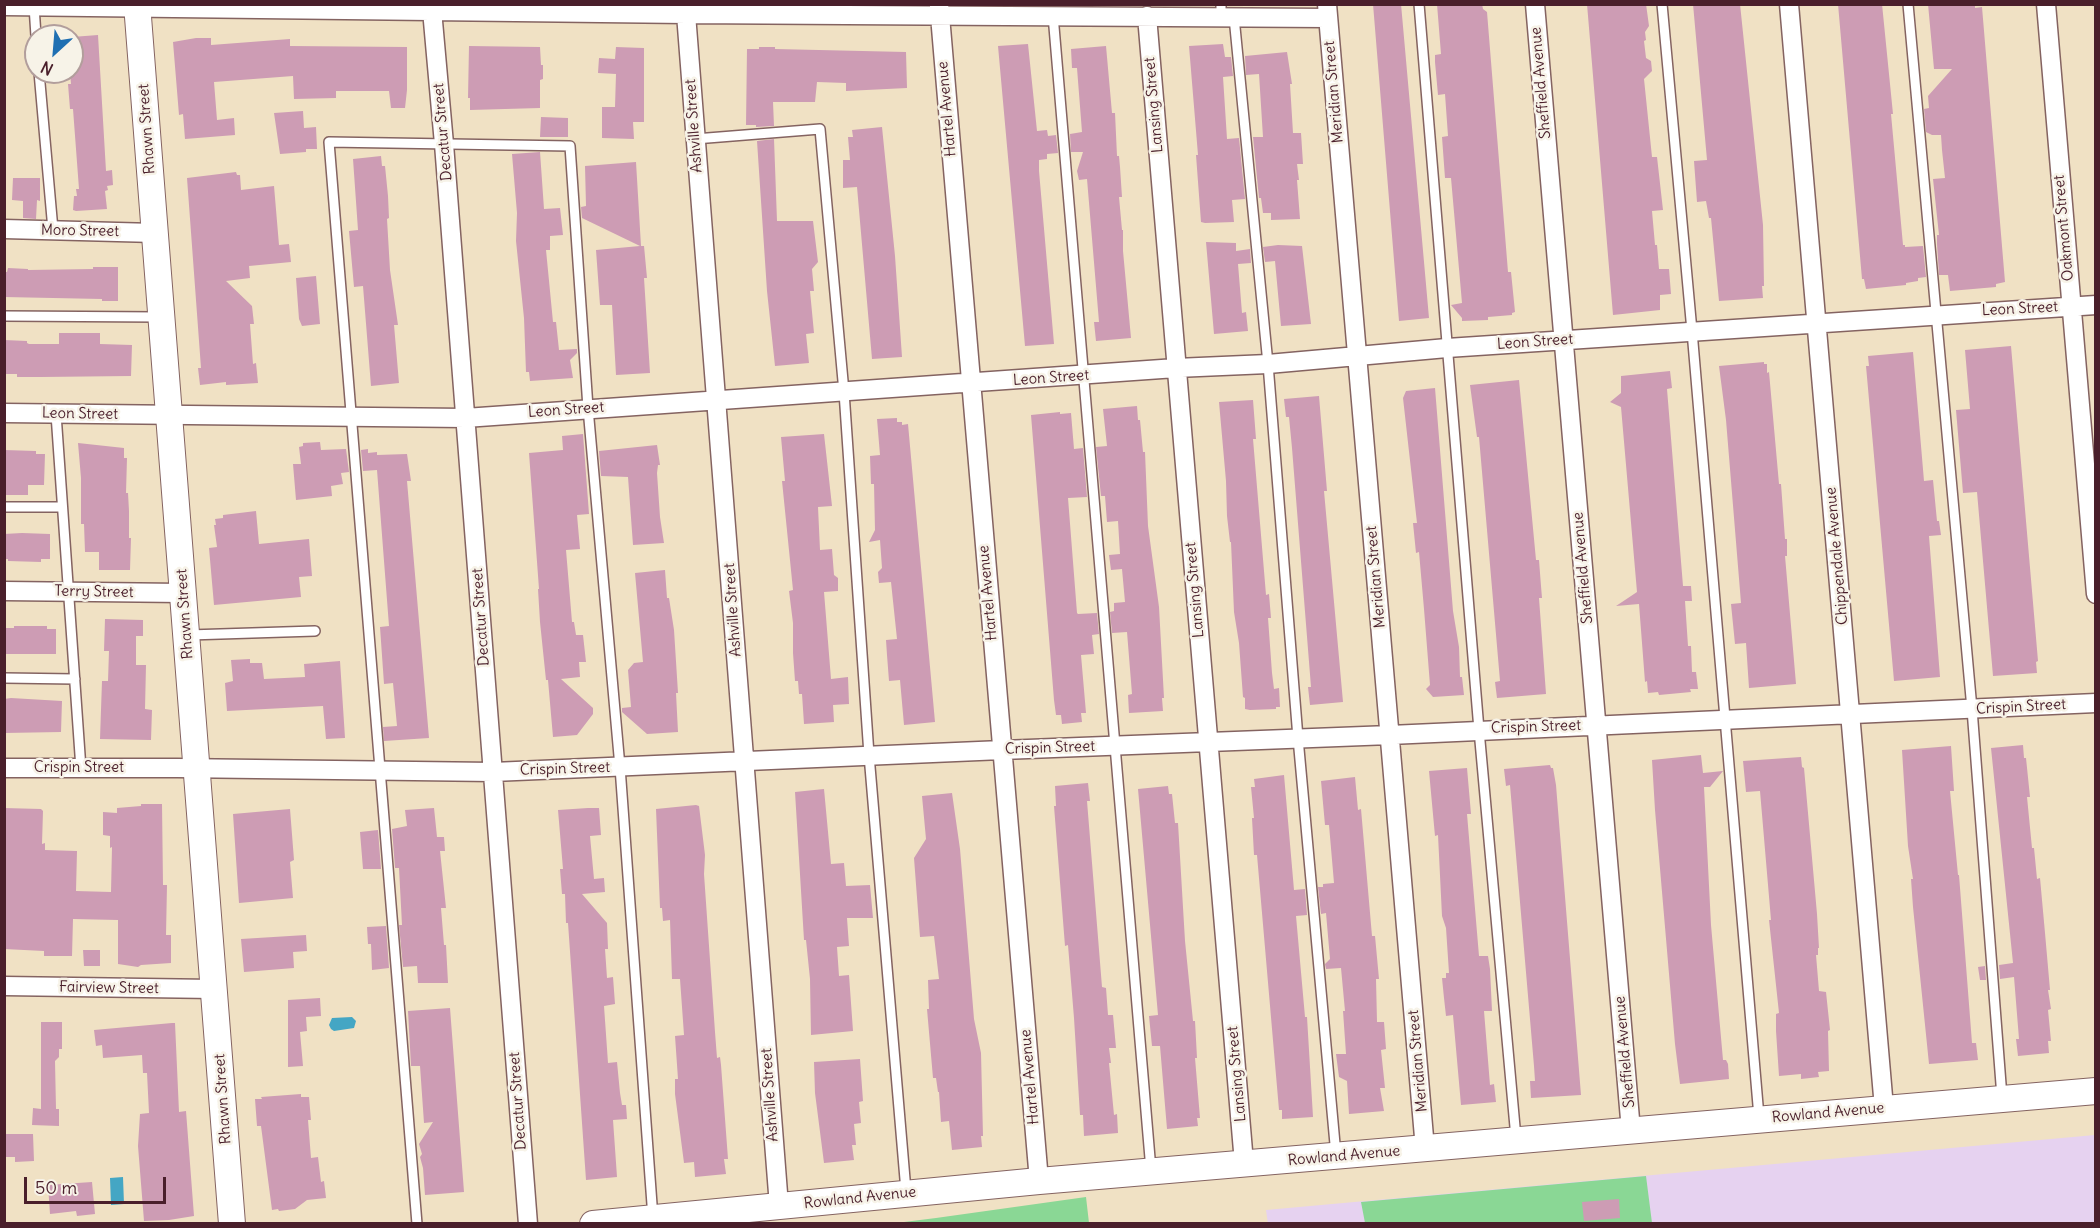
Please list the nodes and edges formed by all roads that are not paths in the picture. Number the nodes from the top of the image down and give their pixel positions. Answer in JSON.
{"nodes":[{"id":1,"x":1419,"y":4,"type":"edge"},
{"id":2,"x":1535,"y":4,"type":"edge"},
{"id":3,"x":1662,"y":4,"type":"edge"},
{"id":4,"x":1790,"y":4,"type":"edge"},
{"id":5,"x":1908,"y":4,"type":"edge"},
{"id":6,"x":2046,"y":4,"type":"edge"},
{"id":7,"x":20,"y":6,"type":"edge"},
{"id":8,"x":138,"y":7,"type":"edge"},
{"id":9,"x":573,"y":8,"type":"edge"},
{"id":10,"x":432,"y":10,"type":"junction"},
{"id":11,"x":939,"y":10,"type":"edge"},
{"id":12,"x":1327,"y":11,"type":"edge"},
{"id":13,"x":1225,"y":13,"type":"edge"},
{"id":14,"x":686,"y":14,"type":"junction"},
{"id":15,"x":1053,"y":15,"type":"junction"},
{"id":16,"x":1147,"y":16,"type":"junction"},
{"id":17,"x":30,"y":24,"type":"edge"},
{"id":18,"x":40,"y":84,"type":"edge"},
{"id":19,"x":695,"y":139,"type":"junction"},
{"id":20,"x":444,"y":144,"type":"junction"},
{"id":21,"x":4,"y":229,"type":"edge"},
{"id":22,"x":53,"y":230,"type":"junction"},
{"id":23,"x":155,"y":233,"type":"junction"},
{"id":24,"x":2096,"y":305,"type":"edge"},
{"id":25,"x":2071,"y":307,"type":"junction"},
{"id":26,"x":1938,"y":314,"type":"junction"},
{"id":27,"x":4,"y":316,"type":"edge"},
{"id":28,"x":162,"y":317,"type":"junction"},
{"id":29,"x":1817,"y":324,"type":"junction"},
{"id":30,"x":1692,"y":331,"type":"junction"},
{"id":31,"x":1563,"y":340,"type":"junction"},
{"id":32,"x":1447,"y":348,"type":"junction"},
{"id":33,"x":1357,"y":356,"type":"junction"},
{"id":34,"x":1268,"y":364,"type":"junction"},
{"id":35,"x":1176,"y":368,"type":"junction"},
{"id":36,"x":1083,"y":376,"type":"junction"},
{"id":37,"x":970,"y":383,"type":"junction"},
{"id":38,"x":844,"y":392,"type":"junction"},
{"id":39,"x":717,"y":400,"type":"junction"},
{"id":40,"x":588,"y":408,"type":"junction"},
{"id":41,"x":4,"y":413,"type":"edge"},
{"id":42,"x":56,"y":414,"type":"junction"},
{"id":43,"x":170,"y":416,"type":"junction"},
{"id":44,"x":352,"y":416,"type":"junction"},
{"id":45,"x":465,"y":418,"type":"junction"},
{"id":46,"x":4,"y":507,"type":"edge"},
{"id":47,"x":62,"y":507,"type":"junction"},
{"id":48,"x":4,"y":591,"type":"edge"},
{"id":49,"x":68,"y":591,"type":"junction"},
{"id":50,"x":183,"y":592,"type":"junction"},
{"id":51,"x":2096,"y":594,"type":"edge"},
{"id":52,"x":315,"y":631,"type":"dead end"},
{"id":53,"x":186,"y":635,"type":"junction"},
{"id":54,"x":4,"y":678,"type":"edge"},
{"id":55,"x":75,"y":679,"type":"junction"},
{"id":56,"x":2096,"y":703,"type":"edge"},
{"id":57,"x":1972,"y":709,"type":"junction"},
{"id":58,"x":1850,"y":715,"type":"junction"},
{"id":59,"x":1724,"y":720,"type":"junction"},
{"id":60,"x":1596,"y":725,"type":"junction"},
{"id":61,"x":1479,"y":730,"type":"junction"},
{"id":62,"x":1389,"y":735,"type":"junction"},
{"id":63,"x":1298,"y":738,"type":"junction"},
{"id":64,"x":1209,"y":741,"type":"junction"},
{"id":65,"x":1115,"y":745,"type":"junction"},
{"id":66,"x":1002,"y":750,"type":"junction"},
{"id":67,"x":869,"y":755,"type":"junction"},
{"id":68,"x":744,"y":762,"type":"junction"},
{"id":69,"x":620,"y":767,"type":"junction"},
{"id":70,"x":4,"y":768,"type":"edge"},
{"id":71,"x":197,"y":768,"type":"junction"},
{"id":72,"x":81,"y":769,"type":"junction"},
{"id":73,"x":378,"y":771,"type":"junction"},
{"id":74,"x":493,"y":772,"type":"junction"},
{"id":75,"x":4,"y":986,"type":"edge"},
{"id":76,"x":214,"y":989,"type":"junction"},
{"id":77,"x":2096,"y":1091,"type":"edge"},
{"id":78,"x":2003,"y":1099,"type":"junction"},
{"id":79,"x":1884,"y":1108,"type":"junction"},
{"id":80,"x":1759,"y":1119,"type":"junction"},
{"id":81,"x":1631,"y":1131,"type":"junction"},
{"id":82,"x":1516,"y":1141,"type":"junction"},
{"id":83,"x":1425,"y":1149,"type":"junction"},
{"id":84,"x":1336,"y":1157,"type":"junction"},
{"id":85,"x":1244,"y":1163,"type":"junction"},
{"id":86,"x":1151,"y":1172,"type":"junction"},
{"id":87,"x":1039,"y":1181,"type":"junction"},
{"id":88,"x":906,"y":1194,"type":"junction"},
{"id":89,"x":779,"y":1206,"type":"junction"},
{"id":90,"x":653,"y":1218,"type":"junction"},
{"id":91,"x":232,"y":1224,"type":"edge"},
{"id":92,"x":417,"y":1224,"type":"edge"},
{"id":93,"x":528,"y":1224,"type":"edge"},
{"id":94,"x":593,"y":1224,"type":"edge"}],
"edges":[{"from":1,"to":32,"type":"lane"},
{"from":2,"to":31,"type":"street","name":"Sheffield Avenue"},
{"from":3,"to":30,"type":"lane"},
{"from":4,"to":29,"type":"street","name":"Chippendale Avenue"},
{"from":5,"to":26,"type":"lane"},
{"from":6,"to":25,"type":"street","name":"Oakmont Street"},
{"from":7,"to":8,"type":"street"},
{"from":7,"to":17,"type":"lane"},
{"from":8,"to":10,"type":"street"},
{"from":8,"to":23,"type":"street","name":"Rhawn Street"},
{"from":9,"to":10,"type":"street"},
{"from":9,"to":14,"type":"street"},
{"from":10,"to":20,"type":"street","name":"Decatur Street"},
{"from":11,"to":14,"type":"street"},
{"from":11,"to":15,"type":"street"},
{"from":11,"to":37,"type":"street","name":"Hartel Avenue"},
{"from":12,"to":13,"type":"street"},
{"from":12,"to":33,"type":"street","name":"Meridian Street"},
{"from":13,"to":16,"type":"street"},
{"from":13,"to":34,"type":"lane"},
{"from":14,"to":19,"type":"street","name":"Ashville Street"},
{"from":15,"to":16,"type":"street"},
{"from":15,"to":36,"type":"lane"},
{"from":16,"to":35,"type":"street","name":"Lansing Street"},
{"from":18,"to":22,"type":"lane"},
{"from":19,"to":38,"type":"lane"},
{"from":19,"to":39,"type":"street","name":"Ashville Street"},
{"from":20,"to":40,"type":"lane"},
{"from":20,"to":44,"type":"lane"},
{"from":20,"to":45,"type":"street","name":"Decatur Street"},
{"from":21,"to":22,"type":"street","name":"Moro Street"},
{"from":22,"to":23,"type":"street","name":"Moro Street"},
{"from":23,"to":28,"type":"street","name":"Rhawn Street"},
{"from":24,"to":25,"type":"street","name":"Leon Street"},
{"from":25,"to":26,"type":"street","name":"Leon Street"},
{"from":25,"to":51,"type":"street","name":"Oakmont Street"},
{"from":26,"to":29,"type":"street","name":"Leon Street"},
{"from":26,"to":57,"type":"lane"},
{"from":27,"to":28,"type":"lane"},
{"from":28,"to":43,"type":"street","name":"Rhawn Street"},
{"from":29,"to":30,"type":"street","name":"Leon Street"},
{"from":29,"to":58,"type":"street","name":"Chippendale Avenue"},
{"from":30,"to":31,"type":"street","name":"Leon Street"},
{"from":30,"to":59,"type":"lane"},
{"from":31,"to":32,"type":"street","name":"Leon Street"},
{"from":31,"to":60,"type":"street","name":"Sheffield Avenue"},
{"from":32,"to":33,"type":"street","name":"Leon Street"},
{"from":32,"to":61,"type":"lane"},
{"from":33,"to":34,"type":"street","name":"Leon Street"},
{"from":33,"to":62,"type":"street","name":"Meridian Street"},
{"from":34,"to":35,"type":"street","name":"Leon Street"},
{"from":34,"to":63,"type":"lane"},
{"from":35,"to":36,"type":"street","name":"Leon Street"},
{"from":35,"to":64,"type":"street","name":"Lansing Street"},
{"from":36,"to":37,"type":"street","name":"Leon Street"},
{"from":36,"to":65,"type":"lane"},
{"from":37,"to":38,"type":"street","name":"Leon Street"},
{"from":37,"to":66,"type":"street","name":"Hartel Avenue"},
{"from":38,"to":39,"type":"street","name":"Leon Street"},
{"from":38,"to":67,"type":"lane"},
{"from":39,"to":40,"type":"street","name":"Leon Street"},
{"from":39,"to":68,"type":"street","name":"Ashville Street"},
{"from":40,"to":45,"type":"street","name":"Leon Street"},
{"from":40,"to":69,"type":"lane"},
{"from":41,"to":42,"type":"street","name":"Leon Street"},
{"from":42,"to":43,"type":"street","name":"Leon Street"},
{"from":42,"to":47,"type":"lane"},
{"from":43,"to":44,"type":"street","name":"Leon Street"},
{"from":43,"to":50,"type":"street","name":"Rhawn Street"},
{"from":44,"to":45,"type":"street","name":"Leon Street"},
{"from":44,"to":73,"type":"lane"},
{"from":45,"to":74,"type":"street","name":"Decatur Street"},
{"from":46,"to":47,"type":"lane"},
{"from":47,"to":49,"type":"lane"},
{"from":48,"to":49,"type":"street","name":"Terry Street"},
{"from":49,"to":50,"type":"street","name":"Terry Street"},
{"from":49,"to":55,"type":"lane"},
{"from":50,"to":53,"type":"street","name":"Rhawn Street"},
{"from":52,"to":53,"type":"lane"},
{"from":53,"to":71,"type":"street","name":"Rhawn Street"},
{"from":54,"to":55,"type":"lane"},
{"from":55,"to":72,"type":"lane"},
{"from":56,"to":57,"type":"street","name":"Crispin Street"},
{"from":57,"to":58,"type":"street","name":"Crispin Street"},
{"from":57,"to":78,"type":"lane"},
{"from":58,"to":59,"type":"street","name":"Crispin Street"},
{"from":58,"to":79,"type":"street","name":"Chippendale Avenue"},
{"from":59,"to":60,"type":"street","name":"Crispin Street"},
{"from":59,"to":80,"type":"lane"},
{"from":60,"to":61,"type":"street","name":"Crispin Street"},
{"from":60,"to":81,"type":"street","name":"Sheffield Avenue"},
{"from":61,"to":62,"type":"street","name":"Crispin Street"},
{"from":61,"to":82,"type":"lane"},
{"from":62,"to":63,"type":"street","name":"Crispin Street"},
{"from":62,"to":83,"type":"street","name":"Meridian Street"},
{"from":63,"to":64,"type":"street","name":"Crispin Street"},
{"from":63,"to":84,"type":"lane"},
{"from":64,"to":65,"type":"street","name":"Crispin Street"},
{"from":64,"to":85,"type":"street","name":"Lansing Street"},
{"from":65,"to":66,"type":"street","name":"Crispin Street"},
{"from":65,"to":86,"type":"lane"},
{"from":66,"to":67,"type":"street","name":"Crispin Street"},
{"from":66,"to":87,"type":"street","name":"Hartel Avenue"},
{"from":67,"to":68,"type":"street","name":"Crispin Street"},
{"from":67,"to":88,"type":"lane"},
{"from":68,"to":69,"type":"street","name":"Crispin Street"},
{"from":68,"to":89,"type":"street","name":"Ashville Street"},
{"from":69,"to":74,"type":"street","name":"Crispin Street"},
{"from":69,"to":90,"type":"lane"},
{"from":70,"to":72,"type":"street","name":"Crispin Street"},
{"from":71,"to":72,"type":"street","name":"Crispin Street"},
{"from":71,"to":73,"type":"street","name":"Crispin Street"},
{"from":71,"to":76,"type":"street","name":"Rhawn Street"},
{"from":73,"to":74,"type":"street","name":"Crispin Street"},
{"from":73,"to":92,"type":"lane"},
{"from":74,"to":93,"type":"street","name":"Decatur Street"},
{"from":75,"to":76,"type":"street","name":"Fairview Street"},
{"from":76,"to":91,"type":"street","name":"Rhawn Street"},
{"from":77,"to":78,"type":"street","name":"Rowland Avenue"},
{"from":78,"to":79,"type":"street","name":"Rowland Avenue"},
{"from":79,"to":80,"type":"street","name":"Rowland Avenue"},
{"from":80,"to":81,"type":"street","name":"Rowland Avenue"},
{"from":81,"to":82,"type":"street","name":"Rowland Avenue"},
{"from":82,"to":83,"type":"street","name":"Rowland Avenue"},
{"from":83,"to":84,"type":"street","name":"Rowland Avenue"},
{"from":84,"to":85,"type":"street","name":"Rowland Avenue"},
{"from":85,"to":86,"type":"street","name":"Rowland Avenue"},
{"from":86,"to":87,"type":"street","name":"Rowland Avenue"},
{"from":87,"to":88,"type":"street","name":"Rowland Avenue"},
{"from":88,"to":89,"type":"street","name":"Rowland Avenue"},
{"from":89,"to":90,"type":"street","name":"Rowland Avenue"},
{"from":90,"to":94,"type":"street","name":"Rowland Avenue"}]}
